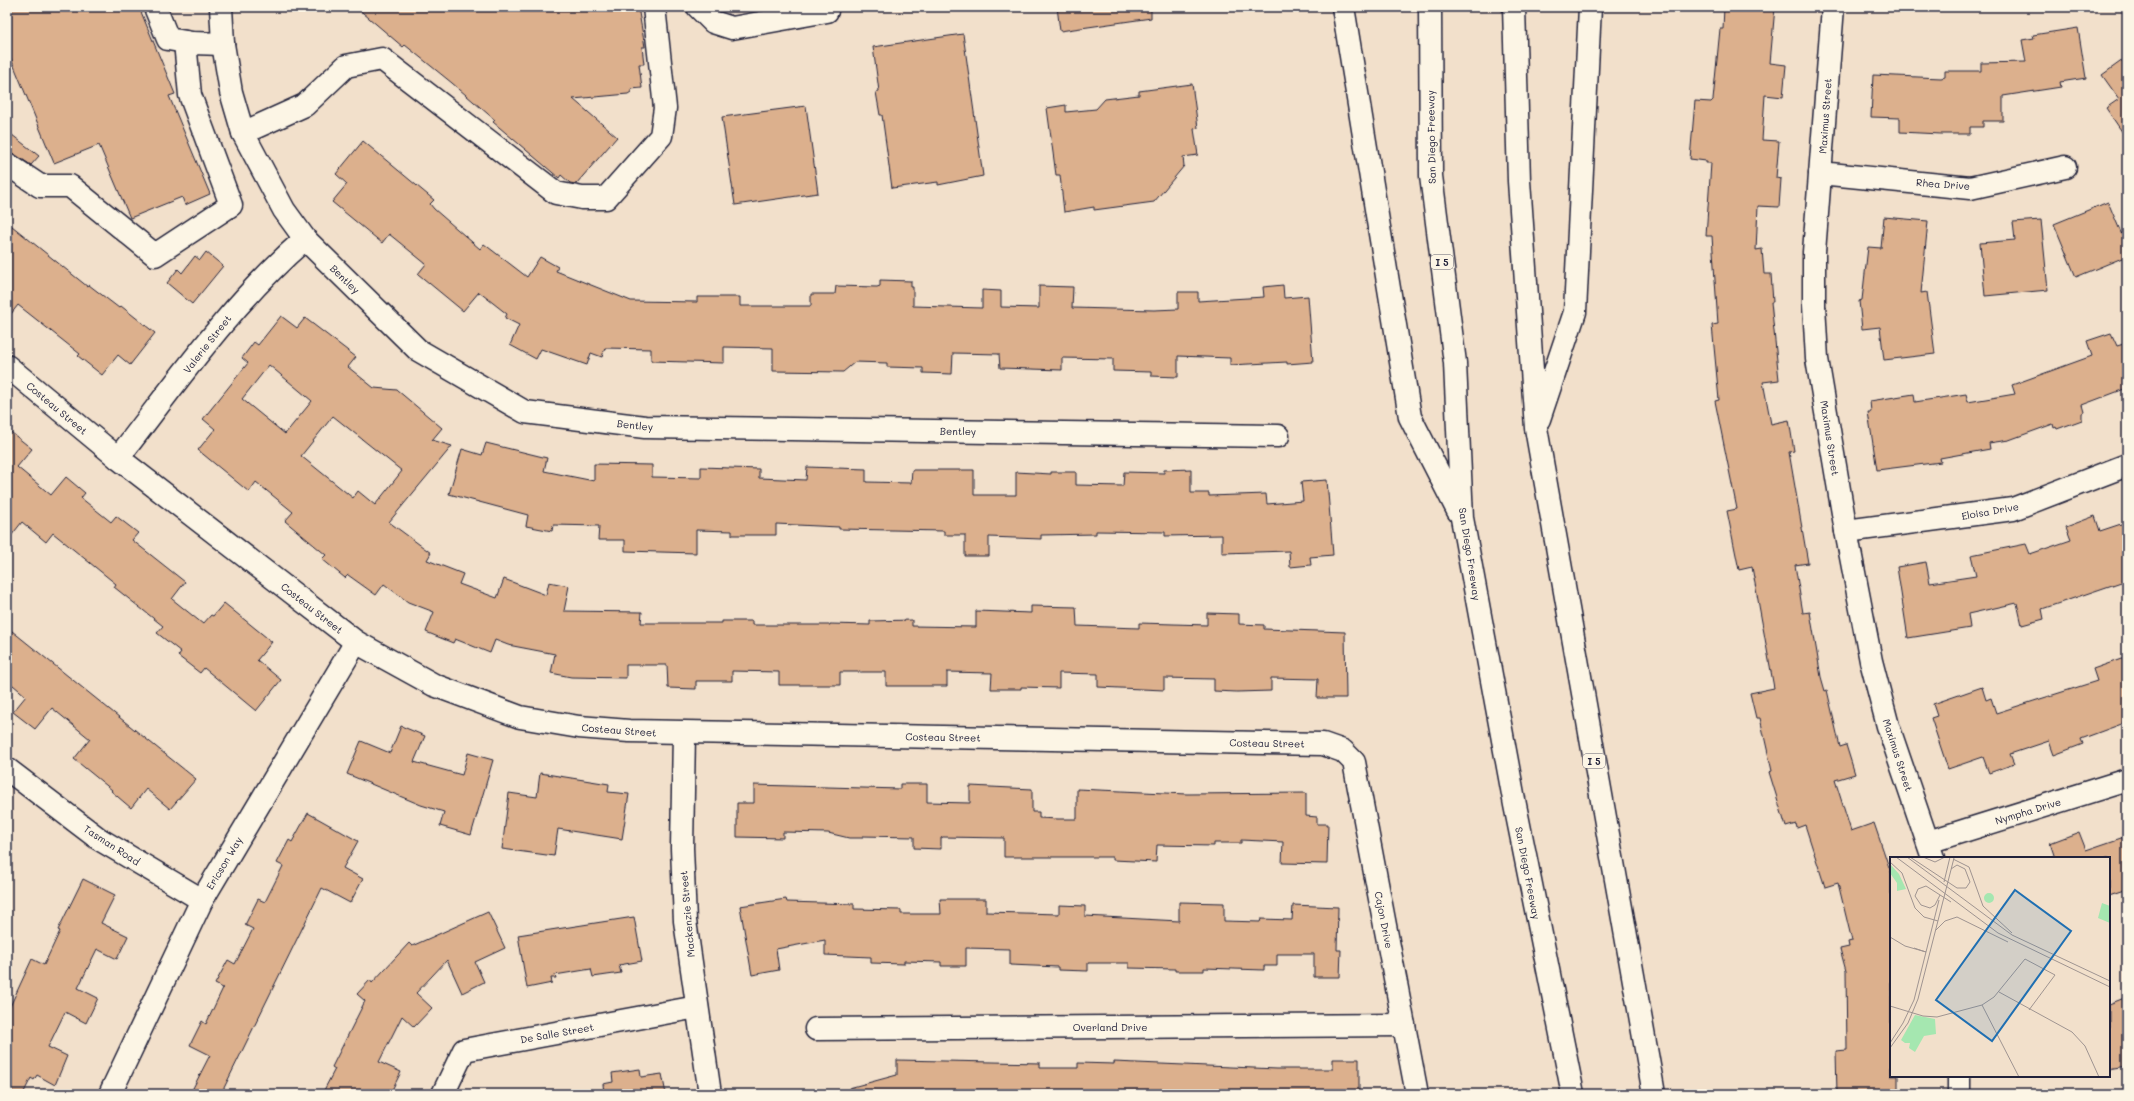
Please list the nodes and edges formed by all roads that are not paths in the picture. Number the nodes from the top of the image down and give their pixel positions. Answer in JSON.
{"nodes":[{"id":1,"x":155,"y":7,"type":"edge"},
{"id":2,"x":221,"y":7,"type":"edge"},
{"id":3,"x":654,"y":7,"type":"edge"},
{"id":4,"x":698,"y":7,"type":"edge"},
{"id":5,"x":1343,"y":7,"type":"edge"},
{"id":6,"x":1430,"y":7,"type":"edge"},
{"id":7,"x":1514,"y":7,"type":"edge"},
{"id":8,"x":1590,"y":7,"type":"edge"},
{"id":9,"x":1833,"y":7,"type":"edge"},
{"id":10,"x":827,"y":11,"type":"dead end"},
{"id":11,"x":185,"y":42,"type":"junction"},
{"id":12,"x":224,"y":44,"type":"junction"},
{"id":13,"x":243,"y":133,"type":"junction"},
{"id":14,"x":7,"y":164,"type":"edge"},
{"id":15,"x":2065,"y":167,"type":"dead end"},
{"id":16,"x":1820,"y":173,"type":"junction"},
{"id":17,"x":305,"y":239,"type":"junction"},
{"id":18,"x":7,"y":366,"type":"edge"},
{"id":19,"x":1536,"y":428,"type":"junction"},
{"id":20,"x":1278,"y":436,"type":"dead end"},
{"id":21,"x":118,"y":458,"type":"junction"},
{"id":22,"x":2127,"y":465,"type":"edge"},
{"id":23,"x":1462,"y":518,"type":"junction"},
{"id":24,"x":1846,"y":531,"type":"junction"},
{"id":25,"x":356,"y":642,"type":"junction"},
{"id":26,"x":684,"y":733,"type":"junction"},
{"id":27,"x":1343,"y":751,"type":"joint"},
{"id":28,"x":7,"y":769,"type":"edge"},
{"id":29,"x":2127,"y":780,"type":"edge"},
{"id":30,"x":1931,"y":850,"type":"edge"},
{"id":31,"x":202,"y":900,"type":"junction"},
{"id":32,"x":697,"y":1007,"type":"junction"},
{"id":33,"x":1404,"y":1025,"type":"junction"},
{"id":34,"x":816,"y":1029,"type":"dead end"},
{"id":35,"x":1959,"y":1077,"type":"edge"},
{"id":36,"x":110,"y":1094,"type":"edge"},
{"id":37,"x":443,"y":1094,"type":"edge"},
{"id":38,"x":710,"y":1094,"type":"edge"},
{"id":39,"x":1417,"y":1094,"type":"edge"},
{"id":40,"x":1573,"y":1094,"type":"edge"},
{"id":41,"x":1654,"y":1094,"type":"edge"},
{"id":42,"x":1959,"y":1094,"type":"edge"}],
"edges":[{"from":1,"to":11,"type":"main road"},
{"from":2,"to":12,"type":"main road","name":"Bentley"},
{"from":3,"to":13,"type":"main road"},
{"from":4,"to":10,"type":"main road"},
{"from":5,"to":23,"type":"main road"},
{"from":6,"to":23,"type":"main road","name":"San Diego Freeway","number":"I 5"},
{"from":7,"to":19,"type":"main road","number":"I 5"},
{"from":8,"to":19,"type":"main road"},
{"from":9,"to":16,"type":"main road","name":"Maximus Street"},
{"from":11,"to":12,"type":"main road"},
{"from":11,"to":14,"type":"main road"},
{"from":12,"to":13,"type":"main road","name":"Bentley"},
{"from":13,"to":17,"type":"main road","name":"Bentley"},
{"from":15,"to":16,"type":"main road","name":"Rhea Drive"},
{"from":16,"to":24,"type":"main road","name":"Maximus Street"},
{"from":17,"to":20,"type":"main road","name":"Bentley"},
{"from":17,"to":21,"type":"main road","name":"Valerie Street"},
{"from":18,"to":21,"type":"main road","name":"Costeau Street"},
{"from":19,"to":41,"type":"main road","number":"I 5"},
{"from":21,"to":25,"type":"main road","name":"Costeau Street"},
{"from":22,"to":24,"type":"main road","name":"Eloisa Drive"},
{"from":23,"to":40,"type":"main road","name":"San Diego Freeway","number":"I 5"},
{"from":24,"to":30,"type":"main road","name":"Maximus Street"},
{"from":25,"to":26,"type":"main road","name":"Costeau Street"},
{"from":25,"to":31,"type":"main road","name":"Ericson Way"},
{"from":26,"to":27,"type":"main road","name":"Costeau Street"},
{"from":26,"to":32,"type":"main road","name":"Mackenzie Street"},
{"from":27,"to":33,"type":"main road","name":"Cajon Drive"},
{"from":28,"to":31,"type":"main road","name":"Tasman Road"},
{"from":29,"to":30,"type":"main road","name":"Nympha Drive"},
{"from":31,"to":36,"type":"main road","name":"Ericson Way"},
{"from":32,"to":37,"type":"main road","name":"De Salle Street"},
{"from":32,"to":38,"type":"main road","name":"Mackenzie Street"},
{"from":33,"to":34,"type":"main road","name":"Overland Drive"},
{"from":33,"to":39,"type":"main road","name":"Cajon Drive"},
{"from":35,"to":42,"type":"main road"}]}
